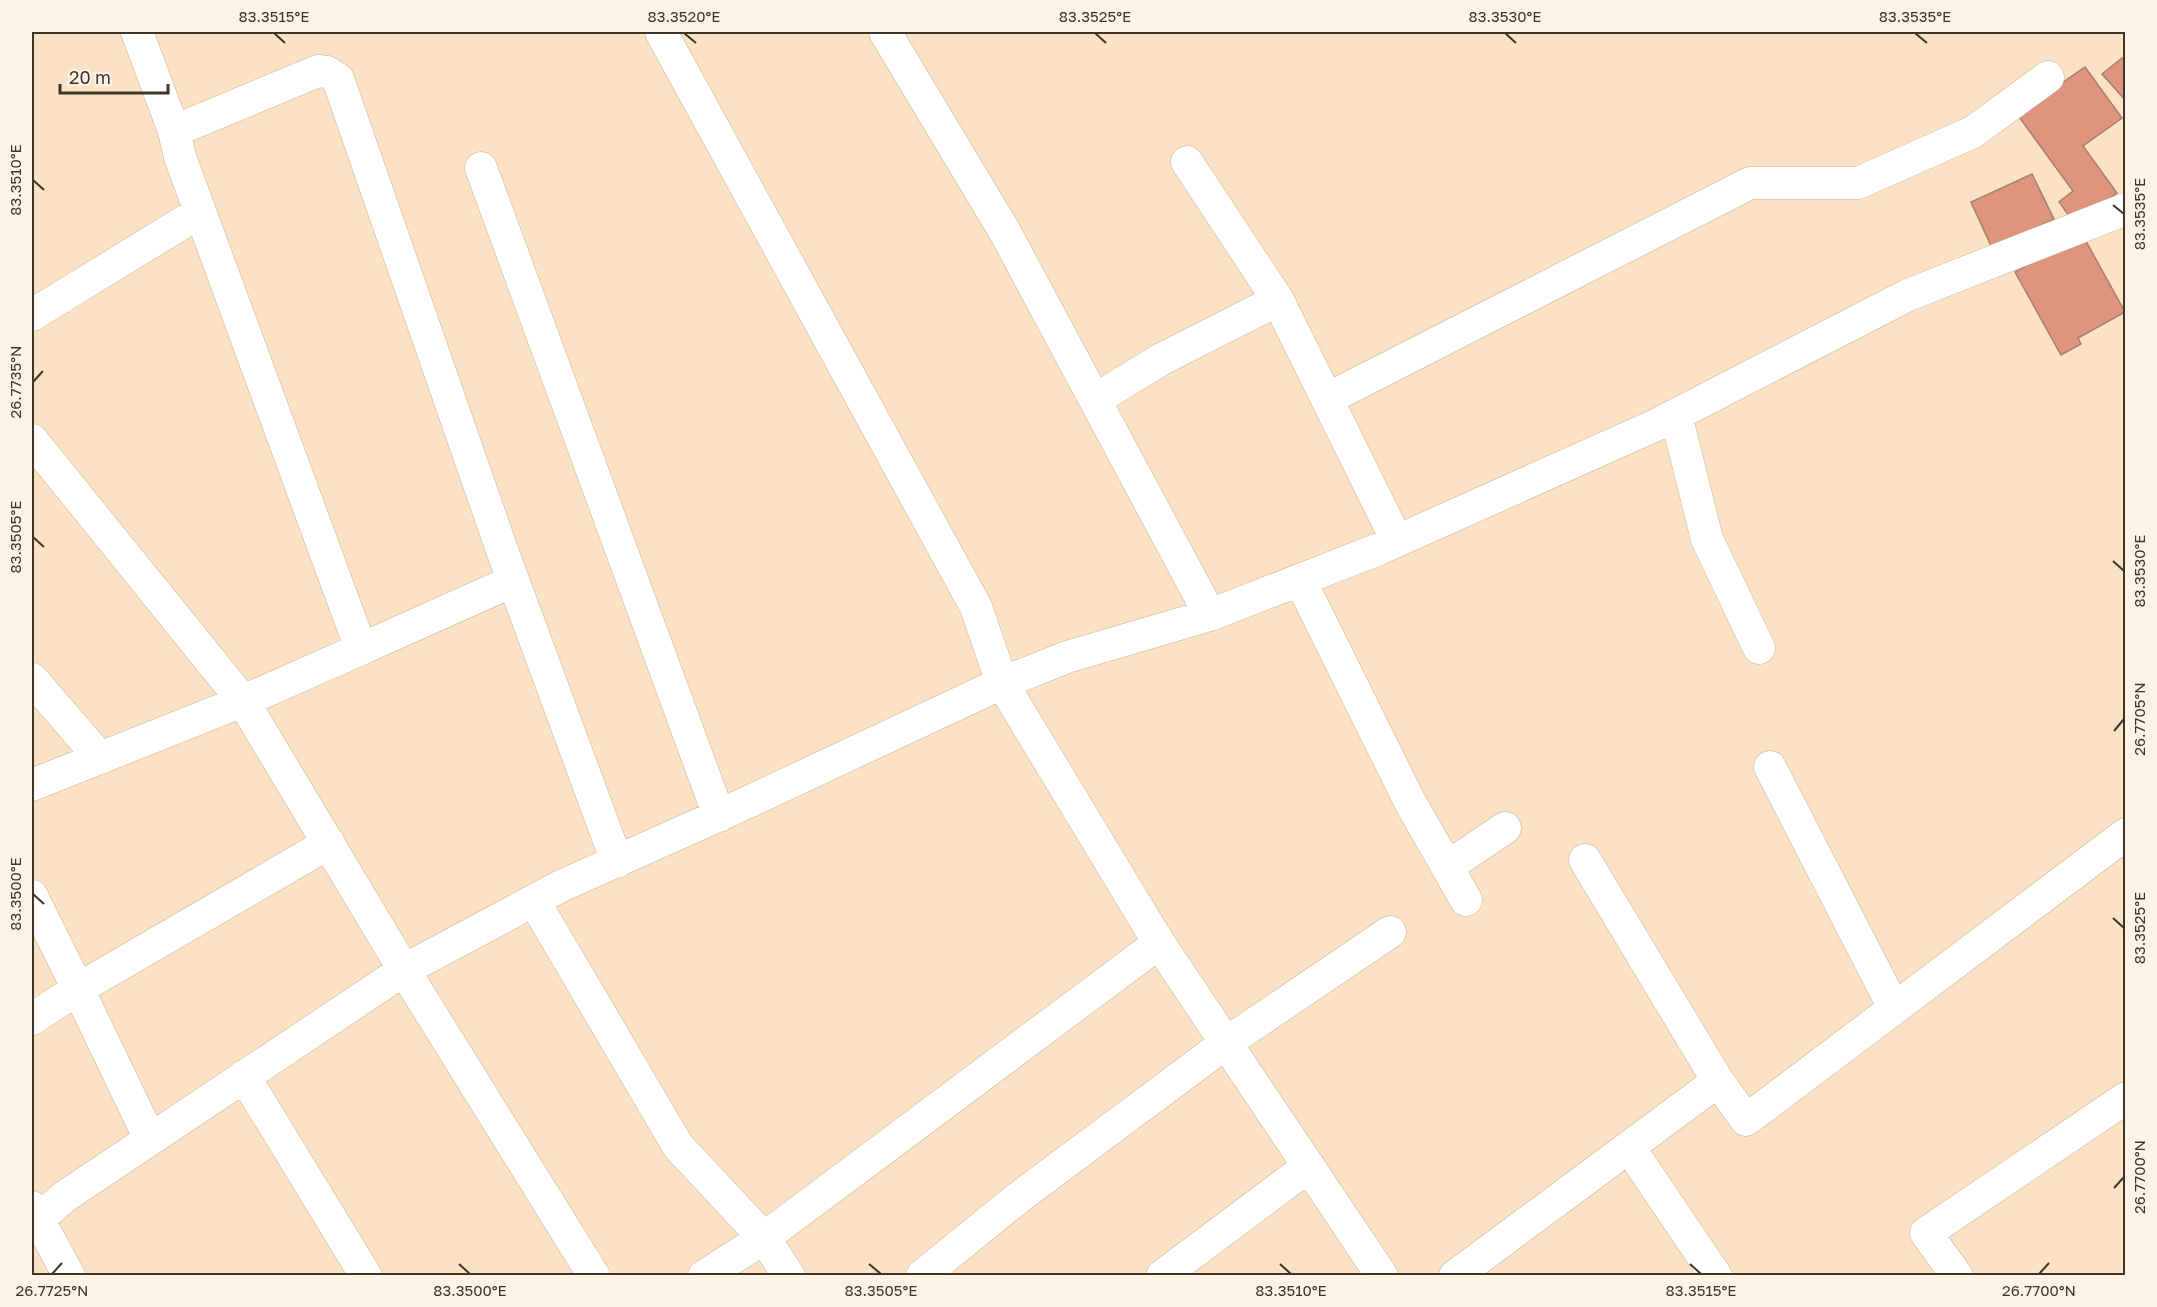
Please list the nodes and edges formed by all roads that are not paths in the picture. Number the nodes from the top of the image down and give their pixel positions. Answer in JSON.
{"nodes":[{"id":1,"x":137,"y":32,"type":"edge"},
{"id":2,"x":661,"y":32,"type":"edge"},
{"id":3,"x":885,"y":32,"type":"edge"},
{"id":4,"x":2048,"y":77,"type":"dead end"},
{"id":5,"x":174,"y":131,"type":"junction"},
{"id":6,"x":1187,"y":162,"type":"dead end"},
{"id":7,"x":482,"y":168,"type":"dead end"},
{"id":8,"x":200,"y":212,"type":"junction"},
{"id":9,"x":2122,"y":217,"type":"edge"},
{"id":10,"x":1278,"y":300,"type":"junction"},
{"id":11,"x":32,"y":315,"type":"edge"},
{"id":12,"x":1327,"y":399,"type":"junction"},
{"id":13,"x":1095,"y":400,"type":"junction"},
{"id":14,"x":1676,"y":415,"type":"junction"},
{"id":15,"x":32,"y":440,"type":"edge"},
{"id":16,"x":1397,"y":541,"type":"junction"},
{"id":17,"x":1300,"y":580,"type":"junction"},
{"id":18,"x":513,"y":581,"type":"junction"},
{"id":19,"x":1210,"y":615,"type":"junction"},
{"id":20,"x":1759,"y":648,"type":"dead end"},
{"id":21,"x":361,"y":649,"type":"junction"},
{"id":22,"x":32,"y":679,"type":"edge"},
{"id":23,"x":1002,"y":683,"type":"junction"},
{"id":24,"x":243,"y":701,"type":"junction"},
{"id":25,"x":100,"y":758,"type":"junction"},
{"id":26,"x":1770,"y":767,"type":"dead end"},
{"id":27,"x":32,"y":784,"type":"edge"},
{"id":28,"x":719,"y":816,"type":"junction"},
{"id":29,"x":1505,"y":828,"type":"dead end"},
{"id":30,"x":2126,"y":834,"type":"edge"},
{"id":31,"x":329,"y":843,"type":"junction"},
{"id":32,"x":1586,"y":860,"type":"dead end"},
{"id":33,"x":617,"y":862,"type":"junction"},
{"id":34,"x":1447,"y":867,"type":"junction"},
{"id":35,"x":32,"y":896,"type":"edge"},
{"id":36,"x":1466,"y":900,"type":"dead end"},
{"id":37,"x":534,"y":901,"type":"junction"},
{"id":38,"x":1390,"y":932,"type":"dead end"},
{"id":39,"x":1159,"y":943,"type":"junction"},
{"id":40,"x":404,"y":970,"type":"junction"},
{"id":41,"x":78,"y":989,"type":"junction"},
{"id":42,"x":1894,"y":1008,"type":"junction"},
{"id":43,"x":32,"y":1019,"type":"edge"},
{"id":44,"x":1226,"y":1043,"type":"junction"},
{"id":45,"x":244,"y":1076,"type":"junction"},
{"id":46,"x":1718,"y":1081,"type":"junction"},
{"id":47,"x":2126,"y":1098,"type":"edge"},
{"id":48,"x":150,"y":1139,"type":"junction"},
{"id":49,"x":1629,"y":1147,"type":"junction"},
{"id":50,"x":1309,"y":1167,"type":"junction"},
{"id":51,"x":34,"y":1216,"type":"edge"},
{"id":52,"x":764,"y":1238,"type":"junction"},
{"id":53,"x":1709,"y":1273,"type":"edge"},
{"id":54,"x":69,"y":1275,"type":"edge"},
{"id":55,"x":366,"y":1275,"type":"edge"},
{"id":56,"x":594,"y":1275,"type":"edge"},
{"id":57,"x":704,"y":1275,"type":"edge"},
{"id":58,"x":789,"y":1275,"type":"edge"},
{"id":59,"x":922,"y":1275,"type":"edge"},
{"id":60,"x":1162,"y":1275,"type":"edge"},
{"id":61,"x":1382,"y":1275,"type":"edge"},
{"id":62,"x":1455,"y":1275,"type":"edge"},
{"id":63,"x":1957,"y":1275,"type":"edge"}],
"edges":[{"from":1,"to":5,"type":"street"},
{"from":2,"to":23,"type":"street"},
{"from":3,"to":13,"type":"street"},
{"from":4,"to":12,"type":"street"},
{"from":5,"to":8,"type":"street"},
{"from":5,"to":18,"type":"street"},
{"from":6,"to":10,"type":"street"},
{"from":7,"to":28,"type":"street"},
{"from":8,"to":11,"type":"street"},
{"from":8,"to":21,"type":"street"},
{"from":9,"to":14,"type":"street"},
{"from":10,"to":12,"type":"street"},
{"from":10,"to":13,"type":"street"},
{"from":12,"to":16,"type":"street"},
{"from":13,"to":19,"type":"street"},
{"from":14,"to":16,"type":"street"},
{"from":14,"to":20,"type":"street"},
{"from":15,"to":24,"type":"street"},
{"from":16,"to":17,"type":"street"},
{"from":17,"to":19,"type":"street"},
{"from":17,"to":34,"type":"street"},
{"from":18,"to":21,"type":"street"},
{"from":18,"to":33,"type":"street"},
{"from":19,"to":23,"type":"street"},
{"from":21,"to":24,"type":"street"},
{"from":22,"to":25,"type":"street"},
{"from":23,"to":28,"type":"street"},
{"from":23,"to":39,"type":"street"},
{"from":24,"to":25,"type":"street"},
{"from":24,"to":31,"type":"street"},
{"from":25,"to":27,"type":"street"},
{"from":26,"to":42,"type":"street"},
{"from":28,"to":33,"type":"street"},
{"from":29,"to":34,"type":"street"},
{"from":30,"to":42,"type":"street"},
{"from":31,"to":40,"type":"street"},
{"from":31,"to":41,"type":"street"},
{"from":32,"to":46,"type":"street"},
{"from":33,"to":37,"type":"street"},
{"from":34,"to":36,"type":"street"},
{"from":35,"to":41,"type":"street"},
{"from":37,"to":40,"type":"street"},
{"from":37,"to":52,"type":"street"},
{"from":38,"to":44,"type":"street"},
{"from":39,"to":44,"type":"street"},
{"from":39,"to":52,"type":"street"},
{"from":40,"to":45,"type":"street"},
{"from":40,"to":56,"type":"street"},
{"from":41,"to":43,"type":"street"},
{"from":41,"to":48,"type":"street"},
{"from":42,"to":46,"type":"street"},
{"from":44,"to":50,"type":"street"},
{"from":44,"to":59,"type":"street"},
{"from":45,"to":48,"type":"street"},
{"from":45,"to":55,"type":"street"},
{"from":46,"to":49,"type":"street"},
{"from":47,"to":63,"type":"street"},
{"from":48,"to":51,"type":"street"},
{"from":49,"to":53,"type":"street"},
{"from":49,"to":62,"type":"street"},
{"from":50,"to":60,"type":"street"},
{"from":50,"to":61,"type":"street"},
{"from":51,"to":54,"type":"street"},
{"from":52,"to":57,"type":"street"},
{"from":52,"to":58,"type":"street"}]}
